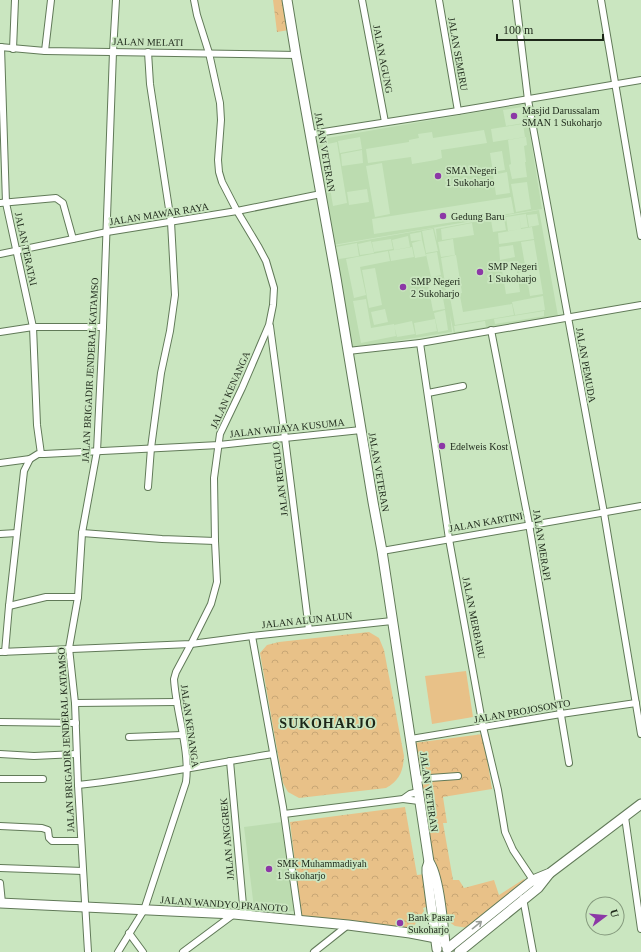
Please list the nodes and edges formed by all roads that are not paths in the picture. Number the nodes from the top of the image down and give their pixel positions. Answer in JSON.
{"nodes":[{"id":1,"x":15,"y":0,"type":"edge"},
{"id":2,"x":51,"y":0,"type":"edge"},
{"id":3,"x":116,"y":0,"type":"edge"},
{"id":4,"x":194,"y":0,"type":"edge"},
{"id":5,"x":287,"y":0,"type":"edge"},
{"id":6,"x":362,"y":0,"type":"edge"},
{"id":7,"x":439,"y":0,"type":"edge"},
{"id":8,"x":516,"y":0,"type":"edge"},
{"id":9,"x":601,"y":0,"type":"edge"},
{"id":10,"x":1,"y":47,"type":"edge"},
{"id":11,"x":13,"y":49,"type":"junction"},
{"id":12,"x":45,"y":51,"type":"junction"},
{"id":13,"x":113,"y":52,"type":"junction"},
{"id":14,"x":148,"y":52,"type":"junction"},
{"id":15,"x":210,"y":53,"type":"junction"},
{"id":16,"x":296,"y":55,"type":"junction"},
{"id":17,"x":641,"y":80,"type":"edge"},
{"id":18,"x":615,"y":84,"type":"junction"},
{"id":19,"x":528,"y":100,"type":"junction"},
{"id":20,"x":458,"y":112,"type":"junction"},
{"id":21,"x":385,"y":122,"type":"junction"},
{"id":22,"x":311,"y":134,"type":"junction"},
{"id":23,"x":322,"y":194,"type":"junction"},
{"id":24,"x":3,"y":203,"type":"edge"},
{"id":25,"x":237,"y":211,"type":"junction"},
{"id":26,"x":170,"y":222,"type":"junction"},
{"id":27,"x":107,"y":232,"type":"junction"},
{"id":28,"x":641,"y":236,"type":"edge"},
{"id":29,"x":74,"y":239,"type":"junction"},
{"id":30,"x":16,"y":250,"type":"junction"},
{"id":31,"x":0,"y":254,"type":"edge"},
{"id":32,"x":641,"y":305,"type":"edge"},
{"id":33,"x":567,"y":317,"type":"junction"},
{"id":34,"x":270,"y":325,"type":"junction"},
{"id":35,"x":104,"y":327,"type":"junction"},
{"id":36,"x":33,"y":328,"type":"junction"},
{"id":37,"x":491,"y":330,"type":"junction"},
{"id":38,"x":0,"y":332,"type":"edge"},
{"id":39,"x":420,"y":343,"type":"junction"},
{"id":40,"x":348,"y":351,"type":"junction"},
{"id":41,"x":463,"y":386,"type":"dead end"},
{"id":42,"x":428,"y":393,"type":"junction"},
{"id":43,"x":361,"y":430,"type":"junction"},
{"id":44,"x":285,"y":438,"type":"junction"},
{"id":45,"x":219,"y":445,"type":"junction"},
{"id":46,"x":151,"y":448,"type":"junction"},
{"id":47,"x":97,"y":451,"type":"junction"},
{"id":48,"x":41,"y":454,"type":"junction"},
{"id":49,"x":30,"y":459,"type":"junction"},
{"id":50,"x":0,"y":463,"type":"edge"},
{"id":51,"x":148,"y":487,"type":"dead end"},
{"id":52,"x":641,"y":506,"type":"edge"},
{"id":53,"x":604,"y":513,"type":"junction"},
{"id":54,"x":529,"y":524,"type":"junction"},
{"id":55,"x":18,"y":533,"type":"junction"},
{"id":56,"x":82,"y":533,"type":"junction"},
{"id":57,"x":0,"y":534,"type":"edge"},
{"id":58,"x":449,"y":538,"type":"junction"},
{"id":59,"x":215,"y":541,"type":"junction"},
{"id":60,"x":382,"y":551,"type":"junction"},
{"id":61,"x":78,"y":597,"type":"junction"},
{"id":62,"x":9,"y":606,"type":"junction"},
{"id":63,"x":392,"y":621,"type":"junction"},
{"id":64,"x":309,"y":630,"type":"junction"},
{"id":65,"x":252,"y":636,"type":"junction"},
{"id":66,"x":192,"y":644,"type":"junction"},
{"id":67,"x":70,"y":648,"type":"junction"},
{"id":68,"x":3,"y":652,"type":"edge"},
{"id":69,"x":177,"y":702,"type":"junction"},
{"id":70,"x":636,"y":703,"type":"junction"},
{"id":71,"x":75,"y":704,"type":"junction"},
{"id":72,"x":561,"y":714,"type":"junction"},
{"id":73,"x":0,"y":722,"type":"edge"},
{"id":74,"x":76,"y":723,"type":"junction"},
{"id":75,"x":484,"y":727,"type":"junction"},
{"id":76,"x":641,"y":734,"type":"edge"},
{"id":77,"x":182,"y":735,"type":"junction"},
{"id":78,"x":130,"y":737,"type":"dead end"},
{"id":79,"x":411,"y":739,"type":"junction"},
{"id":80,"x":0,"y":754,"type":"edge"},
{"id":81,"x":76,"y":754,"type":"junction"},
{"id":82,"x":273,"y":754,"type":"junction"},
{"id":83,"x":230,"y":761,"type":"junction"},
{"id":84,"x":569,"y":763,"type":"dead end"},
{"id":85,"x":187,"y":768,"type":"junction"},
{"id":86,"x":458,"y":776,"type":"dead end"},
{"id":87,"x":0,"y":779,"type":"edge"},
{"id":88,"x":43,"y":779,"type":"dead end"},
{"id":89,"x":416,"y":779,"type":"junction"},
{"id":90,"x":78,"y":785,"type":"junction"},
{"id":91,"x":419,"y":797,"type":"junction"},
{"id":92,"x":641,"y":804,"type":"edge"},
{"id":93,"x":284,"y":814,"type":"junction"},
{"id":94,"x":625,"y":817,"type":"junction"},
{"id":95,"x":0,"y":826,"type":"edge"},
{"id":96,"x":81,"y":841,"type":"junction"},
{"id":97,"x":0,"y":868,"type":"edge"},
{"id":98,"x":83,"y":871,"type":"junction"},
{"id":99,"x":0,"y":883,"type":"edge"},
{"id":100,"x":536,"y":884,"type":"junction"},
{"id":101,"x":522,"y":889,"type":"junction"},
{"id":102,"x":524,"y":899,"type":"junction"},
{"id":103,"x":1,"y":903,"type":"edge"},
{"id":104,"x":85,"y":906,"type":"junction"},
{"id":105,"x":144,"y":910,"type":"junction"},
{"id":106,"x":234,"y":914,"type":"junction"},
{"id":107,"x":244,"y":916,"type":"junction"},
{"id":108,"x":299,"y":920,"type":"junction"},
{"id":109,"x":348,"y":925,"type":"junction"},
{"id":110,"x":641,"y":928,"type":"edge"},
{"id":111,"x":129,"y":933,"type":"junction"},
{"id":112,"x":440,"y":938,"type":"junction"},
{"id":113,"x":443,"y":950,"type":"edge"},
{"id":114,"x":88,"y":952,"type":"edge"},
{"id":115,"x":118,"y":952,"type":"edge"},
{"id":116,"x":143,"y":952,"type":"edge"},
{"id":117,"x":183,"y":952,"type":"edge"},
{"id":118,"x":314,"y":952,"type":"edge"},
{"id":119,"x":459,"y":952,"type":"edge"},
{"id":120,"x":533,"y":952,"type":"edge"}],
"edges":[{"from":1,"to":11,"type":"street"},
{"from":2,"to":12,"type":"street"},
{"from":3,"to":13,"type":"street","name":"JALAN BRIGADIR JENDERAL KATAMSO"},
{"from":4,"to":15,"type":"street","name":"JALAN KENANGA"},
{"from":5,"to":16,"type":"main road","name":"JALAN VETERAN"},
{"from":6,"to":21,"type":"street","name":"JALAN AGUNG"},
{"from":7,"to":20,"type":"street","name":"JALAN SEMERU"},
{"from":8,"to":19,"type":"street","name":"JALAN PEMUDA"},
{"from":9,"to":18,"type":"street"},
{"from":10,"to":11,"type":"street","name":"JALAN MELATI"},
{"from":10,"to":24,"type":"street","name":"JALAN TERATAI"},
{"from":11,"to":12,"type":"street","name":"JALAN MELATI"},
{"from":12,"to":13,"type":"street","name":"JALAN MELATI"},
{"from":13,"to":14,"type":"street","name":"JALAN MELATI"},
{"from":13,"to":27,"type":"street","name":"JALAN BRIGADIR JENDERAL KATAMSO"},
{"from":14,"to":15,"type":"street","name":"JALAN MELATI"},
{"from":14,"to":26,"type":"street"},
{"from":15,"to":16,"type":"street","name":"JALAN MELATI"},
{"from":15,"to":25,"type":"street","name":"JALAN KENANGA"},
{"from":16,"to":22,"type":"main road","name":"JALAN VETERAN"},
{"from":17,"to":18,"type":"street"},
{"from":18,"to":19,"type":"street"},
{"from":18,"to":28,"type":"street"},
{"from":19,"to":20,"type":"street"},
{"from":19,"to":33,"type":"street","name":"JALAN PEMUDA"},
{"from":20,"to":21,"type":"street"},
{"from":21,"to":22,"type":"street"},
{"from":22,"to":23,"type":"main road","name":"JALAN VETERAN"},
{"from":23,"to":25,"type":"street","name":"JALAN MAWAR RAYA"},
{"from":23,"to":40,"type":"main road","name":"JALAN VETERAN"},
{"from":24,"to":29,"type":"street"},
{"from":24,"to":30,"type":"street","name":"JALAN TERATAI"},
{"from":25,"to":26,"type":"street","name":"JALAN MAWAR RAYA"},
{"from":25,"to":34,"type":"street","name":"JALAN KENANGA"},
{"from":26,"to":27,"type":"street","name":"JALAN MAWAR RAYA"},
{"from":26,"to":46,"type":"street"},
{"from":27,"to":29,"type":"street","name":"JALAN MAWAR RAYA"},
{"from":27,"to":35,"type":"street","name":"JALAN BRIGADIR JENDERAL KATAMSO"},
{"from":29,"to":30,"type":"street","name":"JALAN MAWAR RAYA"},
{"from":30,"to":31,"type":"street","name":"JALAN MAWAR RAYA"},
{"from":30,"to":36,"type":"street","name":"JALAN TERATAI"},
{"from":32,"to":33,"type":"street"},
{"from":33,"to":37,"type":"street"},
{"from":33,"to":53,"type":"street","name":"JALAN PEMUDA"},
{"from":34,"to":44,"type":"street","name":"JALAN REGULO"},
{"from":34,"to":45,"type":"street","name":"JALAN KENANGA"},
{"from":35,"to":36,"type":"street"},
{"from":35,"to":47,"type":"street","name":"JALAN BRIGADIR JENDERAL KATAMSO"},
{"from":36,"to":38,"type":"street"},
{"from":36,"to":48,"type":"street","name":"JALAN TERATAI"},
{"from":37,"to":39,"type":"street"},
{"from":37,"to":54,"type":"street","name":"JALAN MERAPI"},
{"from":39,"to":40,"type":"street"},
{"from":39,"to":42,"type":"street","name":"JALAN MERBABU"},
{"from":40,"to":43,"type":"main road","name":"JALAN VETERAN"},
{"from":41,"to":42,"type":"street"},
{"from":42,"to":58,"type":"street","name":"JALAN MERBABU"},
{"from":43,"to":44,"type":"street","name":"JALAN WIJAYA KUSUMA"},
{"from":43,"to":60,"type":"main road","name":"JALAN VETERAN"},
{"from":44,"to":45,"type":"street","name":"JALAN WIJAYA KUSUMA"},
{"from":44,"to":64,"type":"street","name":"JALAN REGULO"},
{"from":45,"to":46,"type":"street","name":"JALAN WIJAYA KUSUMA"},
{"from":45,"to":59,"type":"street","name":"JALAN KENANGA"},
{"from":46,"to":47,"type":"street","name":"JALAN WIJAYA KUSUMA"},
{"from":46,"to":51,"type":"street"},
{"from":47,"to":48,"type":"street","name":"JALAN WIJAYA KUSUMA"},
{"from":47,"to":56,"type":"street","name":"JALAN BRIGADIR JENDERAL KATAMSO"},
{"from":48,"to":49,"type":"street","name":"JALAN WIJAYA KUSUMA"},
{"from":49,"to":50,"type":"street","name":"JALAN WIJAYA KUSUMA"},
{"from":49,"to":55,"type":"street"},
{"from":52,"to":53,"type":"street","name":"JALAN KARTINI"},
{"from":53,"to":54,"type":"street","name":"JALAN KARTINI"},
{"from":53,"to":70,"type":"street","name":"JALAN PEMUDA"},
{"from":54,"to":58,"type":"street","name":"JALAN KARTINI"},
{"from":54,"to":72,"type":"street","name":"JALAN MERAPI"},
{"from":55,"to":57,"type":"street"},
{"from":55,"to":62,"type":"street"},
{"from":56,"to":59,"type":"street"},
{"from":56,"to":61,"type":"street","name":"JALAN BRIGADIR JENDERAL KATAMSO"},
{"from":58,"to":60,"type":"street","name":"JALAN KARTINI"},
{"from":58,"to":75,"type":"street","name":"JALAN MERBABU"},
{"from":59,"to":66,"type":"street","name":"JALAN KENANGA"},
{"from":60,"to":63,"type":"main road","name":"JALAN VETERAN"},
{"from":61,"to":62,"type":"street"},
{"from":61,"to":67,"type":"street","name":"JALAN BRIGADIR JENDERAL KATAMSO"},
{"from":62,"to":68,"type":"street"},
{"from":63,"to":64,"type":"street","name":"JALAN ALUN ALUN"},
{"from":63,"to":79,"type":"main road","name":"JALAN VETERAN"},
{"from":64,"to":65,"type":"street","name":"JALAN ALUN ALUN"},
{"from":65,"to":66,"type":"street"},
{"from":65,"to":82,"type":"street","name":"JALAN ALUN ALUN"},
{"from":66,"to":67,"type":"street"},
{"from":66,"to":69,"type":"street","name":"JALAN KENANGA"},
{"from":67,"to":68,"type":"street"},
{"from":67,"to":71,"type":"street","name":"JALAN BRIGADIR JENDERAL KATAMSO"},
{"from":69,"to":71,"type":"street"},
{"from":69,"to":77,"type":"street","name":"JALAN KENANGA"},
{"from":70,"to":72,"type":"street","name":"JALAN PROJOSONTO"},
{"from":70,"to":76,"type":"street","name":"JALAN PEMUDA"},
{"from":71,"to":74,"type":"street","name":"JALAN BRIGADIR JENDERAL KATAMSO"},
{"from":72,"to":75,"type":"street","name":"JALAN PROJOSONTO"},
{"from":72,"to":84,"type":"street","name":"JALAN MERAPI"},
{"from":73,"to":74,"type":"street"},
{"from":74,"to":81,"type":"street","name":"JALAN BRIGADIR JENDERAL KATAMSO"},
{"from":75,"to":79,"type":"street","name":"JALAN PROJOSONTO"},
{"from":75,"to":100,"type":"street","name":"JALAN MERBABU"},
{"from":77,"to":78,"type":"street"},
{"from":77,"to":85,"type":"street","name":"JALAN KENANGA"},
{"from":79,"to":89,"type":"main road","name":"JALAN VETERAN"},
{"from":80,"to":81,"type":"street"},
{"from":81,"to":90,"type":"street","name":"JALAN BRIGADIR JENDERAL KATAMSO"},
{"from":82,"to":83,"type":"street"},
{"from":82,"to":93,"type":"street","name":"JALAN ALUN ALUN"},
{"from":83,"to":85,"type":"street"},
{"from":83,"to":107,"type":"street","name":"JALAN ANGGREK"},
{"from":85,"to":90,"type":"street"},
{"from":85,"to":105,"type":"street","name":"JALAN KENANGA"},
{"from":86,"to":89,"type":"street"},
{"from":87,"to":88,"type":"street"},
{"from":89,"to":91,"type":"main road","name":"JALAN VETERAN"},
{"from":90,"to":96,"type":"street","name":"JALAN BRIGADIR JENDERAL KATAMSO"},
{"from":91,"to":93,"type":"street"},
{"from":91,"to":112,"type":"main road","name":"JALAN VETERAN"},
{"from":92,"to":94,"type":"main road"},
{"from":93,"to":108,"type":"street","name":"JALAN ALUN ALUN"},
{"from":94,"to":100,"type":"main road"},
{"from":94,"to":110,"type":"street"},
{"from":95,"to":96,"type":"street"},
{"from":96,"to":98,"type":"street","name":"JALAN BRIGADIR JENDERAL KATAMSO"},
{"from":97,"to":98,"type":"street"},
{"from":98,"to":104,"type":"street","name":"JALAN BRIGADIR JENDERAL KATAMSO"},
{"from":99,"to":103,"type":"street"},
{"from":100,"to":101,"type":"main road"},
{"from":100,"to":102,"type":"main road"},
{"from":101,"to":102,"type":"street"},
{"from":113,"to":101,"type":"main road","one_way":true},
{"from":102,"to":119,"type":"main road"},
{"from":102,"to":120,"type":"street"},
{"from":103,"to":104,"type":"main road","name":"JALAN WANDYO PRANOTO"},
{"from":104,"to":105,"type":"main road","name":"JALAN WANDYO PRANOTO"},
{"from":104,"to":114,"type":"street","name":"JALAN BRIGADIR JENDERAL KATAMSO"},
{"from":105,"to":106,"type":"main road","name":"JALAN WANDYO PRANOTO"},
{"from":105,"to":111,"type":"street","name":"JALAN KENANGA"},
{"from":106,"to":107,"type":"main road","name":"JALAN WANDYO PRANOTO"},
{"from":106,"to":117,"type":"street"},
{"from":107,"to":108,"type":"main road","name":"JALAN WANDYO PRANOTO"},
{"from":108,"to":109,"type":"main road","name":"JALAN WANDYO PRANOTO"},
{"from":109,"to":112,"type":"main road","name":"JALAN WANDYO PRANOTO"},
{"from":109,"to":118,"type":"street"},
{"from":111,"to":115,"type":"street","name":"JALAN KENANGA"},
{"from":111,"to":116,"type":"street"},
{"from":112,"to":113,"type":"main road","name":"JALAN VETERAN"}]}
